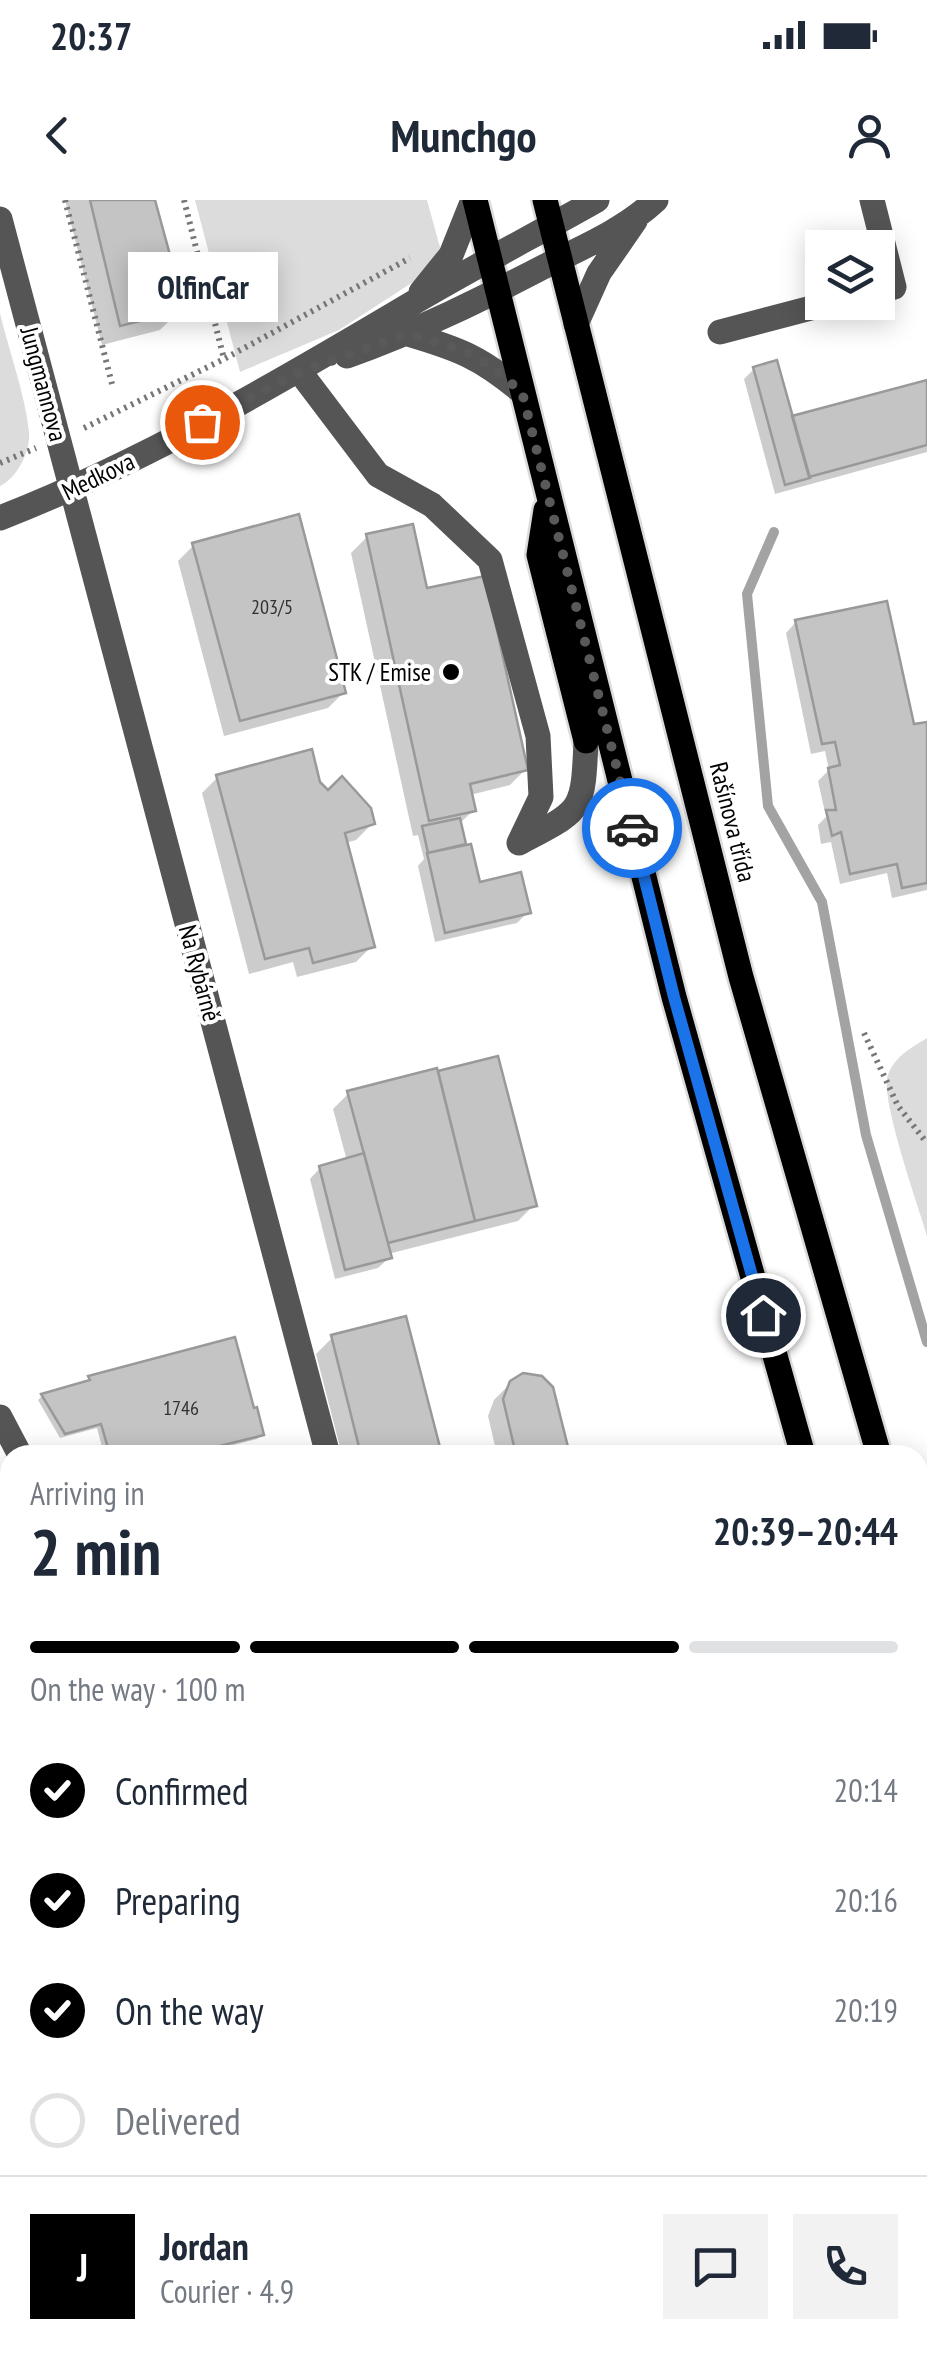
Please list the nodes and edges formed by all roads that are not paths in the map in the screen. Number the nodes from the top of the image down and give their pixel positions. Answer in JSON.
{"nodes":[{"id":1,"x":474,"y":200,"type":"edge"},
{"id":2,"x":545,"y":200,"type":"edge"},
{"id":3,"x":596,"y":200,"type":"edge"},
{"id":4,"x":656,"y":200,"type":"edge"},
{"id":5,"x":872,"y":200,"type":"edge"},
{"id":6,"x":637,"y":218,"type":"junction"},
{"id":7,"x":0,"y":219,"type":"edge"},
{"id":8,"x":551,"y":226,"type":"junction"},
{"id":9,"x":880,"y":230,"type":"edge"},
{"id":10,"x":490,"y":259,"type":"junction"},
{"id":11,"x":560,"y":259,"type":"junction"},
{"id":12,"x":498,"y":291,"type":"junction"},
{"id":13,"x":412,"y":304,"type":"junction"},
{"id":14,"x":805,"y":310,"type":"edge"},
{"id":15,"x":576,"y":324,"type":"junction"},
{"id":16,"x":720,"y":332,"type":"dead end"},
{"id":17,"x":408,"y":334,"type":"junction"},
{"id":18,"x":300,"y":372,"type":"junction"},
{"id":19,"x":522,"y":392,"type":"junction"},
{"id":20,"x":73,"y":490,"type":"junction"},
{"id":21,"x":548,"y":495,"type":"junction"},
{"id":22,"x":0,"y":518,"type":"edge"},
{"id":23,"x":586,"y":741,"type":"joint"},
{"id":24,"x":0,"y":1418,"type":"edge"},
{"id":25,"x":792,"y":1421,"type":"junction"},
{"id":26,"x":15,"y":1445,"type":"edge"},
{"id":27,"x":325,"y":1445,"type":"edge"},
{"id":28,"x":789,"y":1445,"type":"edge"},
{"id":29,"x":800,"y":1445,"type":"edge"},
{"id":30,"x":876,"y":1445,"type":"edge"}],
"edges":[{"from":1,"to":10,"type":"main road"},
{"from":1,"to":13,"type":"street"},
{"from":2,"to":8,"type":"main road","name":"Rašínova třída"},
{"from":3,"to":8,"type":"street"},
{"from":4,"to":6,"type":"street"},
{"from":5,"to":9,"type":"street"},
{"from":6,"to":11,"type":"street"},
{"from":6,"to":15,"type":"street"},
{"from":7,"to":20,"type":"street","name":"Jungmannova"},
{"from":8,"to":10,"type":"street"},
{"from":8,"to":11,"type":"main road","name":"Rašínova třída"},
{"from":10,"to":12,"type":"main road"},
{"from":10,"to":13,"type":"street"},
{"from":11,"to":12,"type":"street"},
{"from":11,"to":15,"type":"main road","name":"Rašínova třída"},
{"from":12,"to":17,"type":"street"},
{"from":12,"to":19,"type":"main road"},
{"from":13,"to":18,"type":"street"},
{"from":14,"to":16,"type":"street"},
{"from":15,"to":30,"type":"main road","name":"Rašínova třída"},
{"from":17,"to":18,"type":"street"},
{"from":17,"to":19,"type":"street"},
{"from":18,"to":20,"type":"street","name":"Medkova"},
{"from":18,"to":23,"type":"street"},
{"from":19,"to":21,"type":"main road"},
{"from":20,"to":22,"type":"street","name":"Medkova"},
{"from":20,"to":27,"type":"street","name":"Na Rybárně"},
{"from":21,"to":23,"type":"main road"},
{"from":21,"to":25,"type":"main road"},
{"from":24,"to":26,"type":"street"},
{"from":25,"to":28,"type":"street"},
{"from":25,"to":29,"type":"main road"}]}
